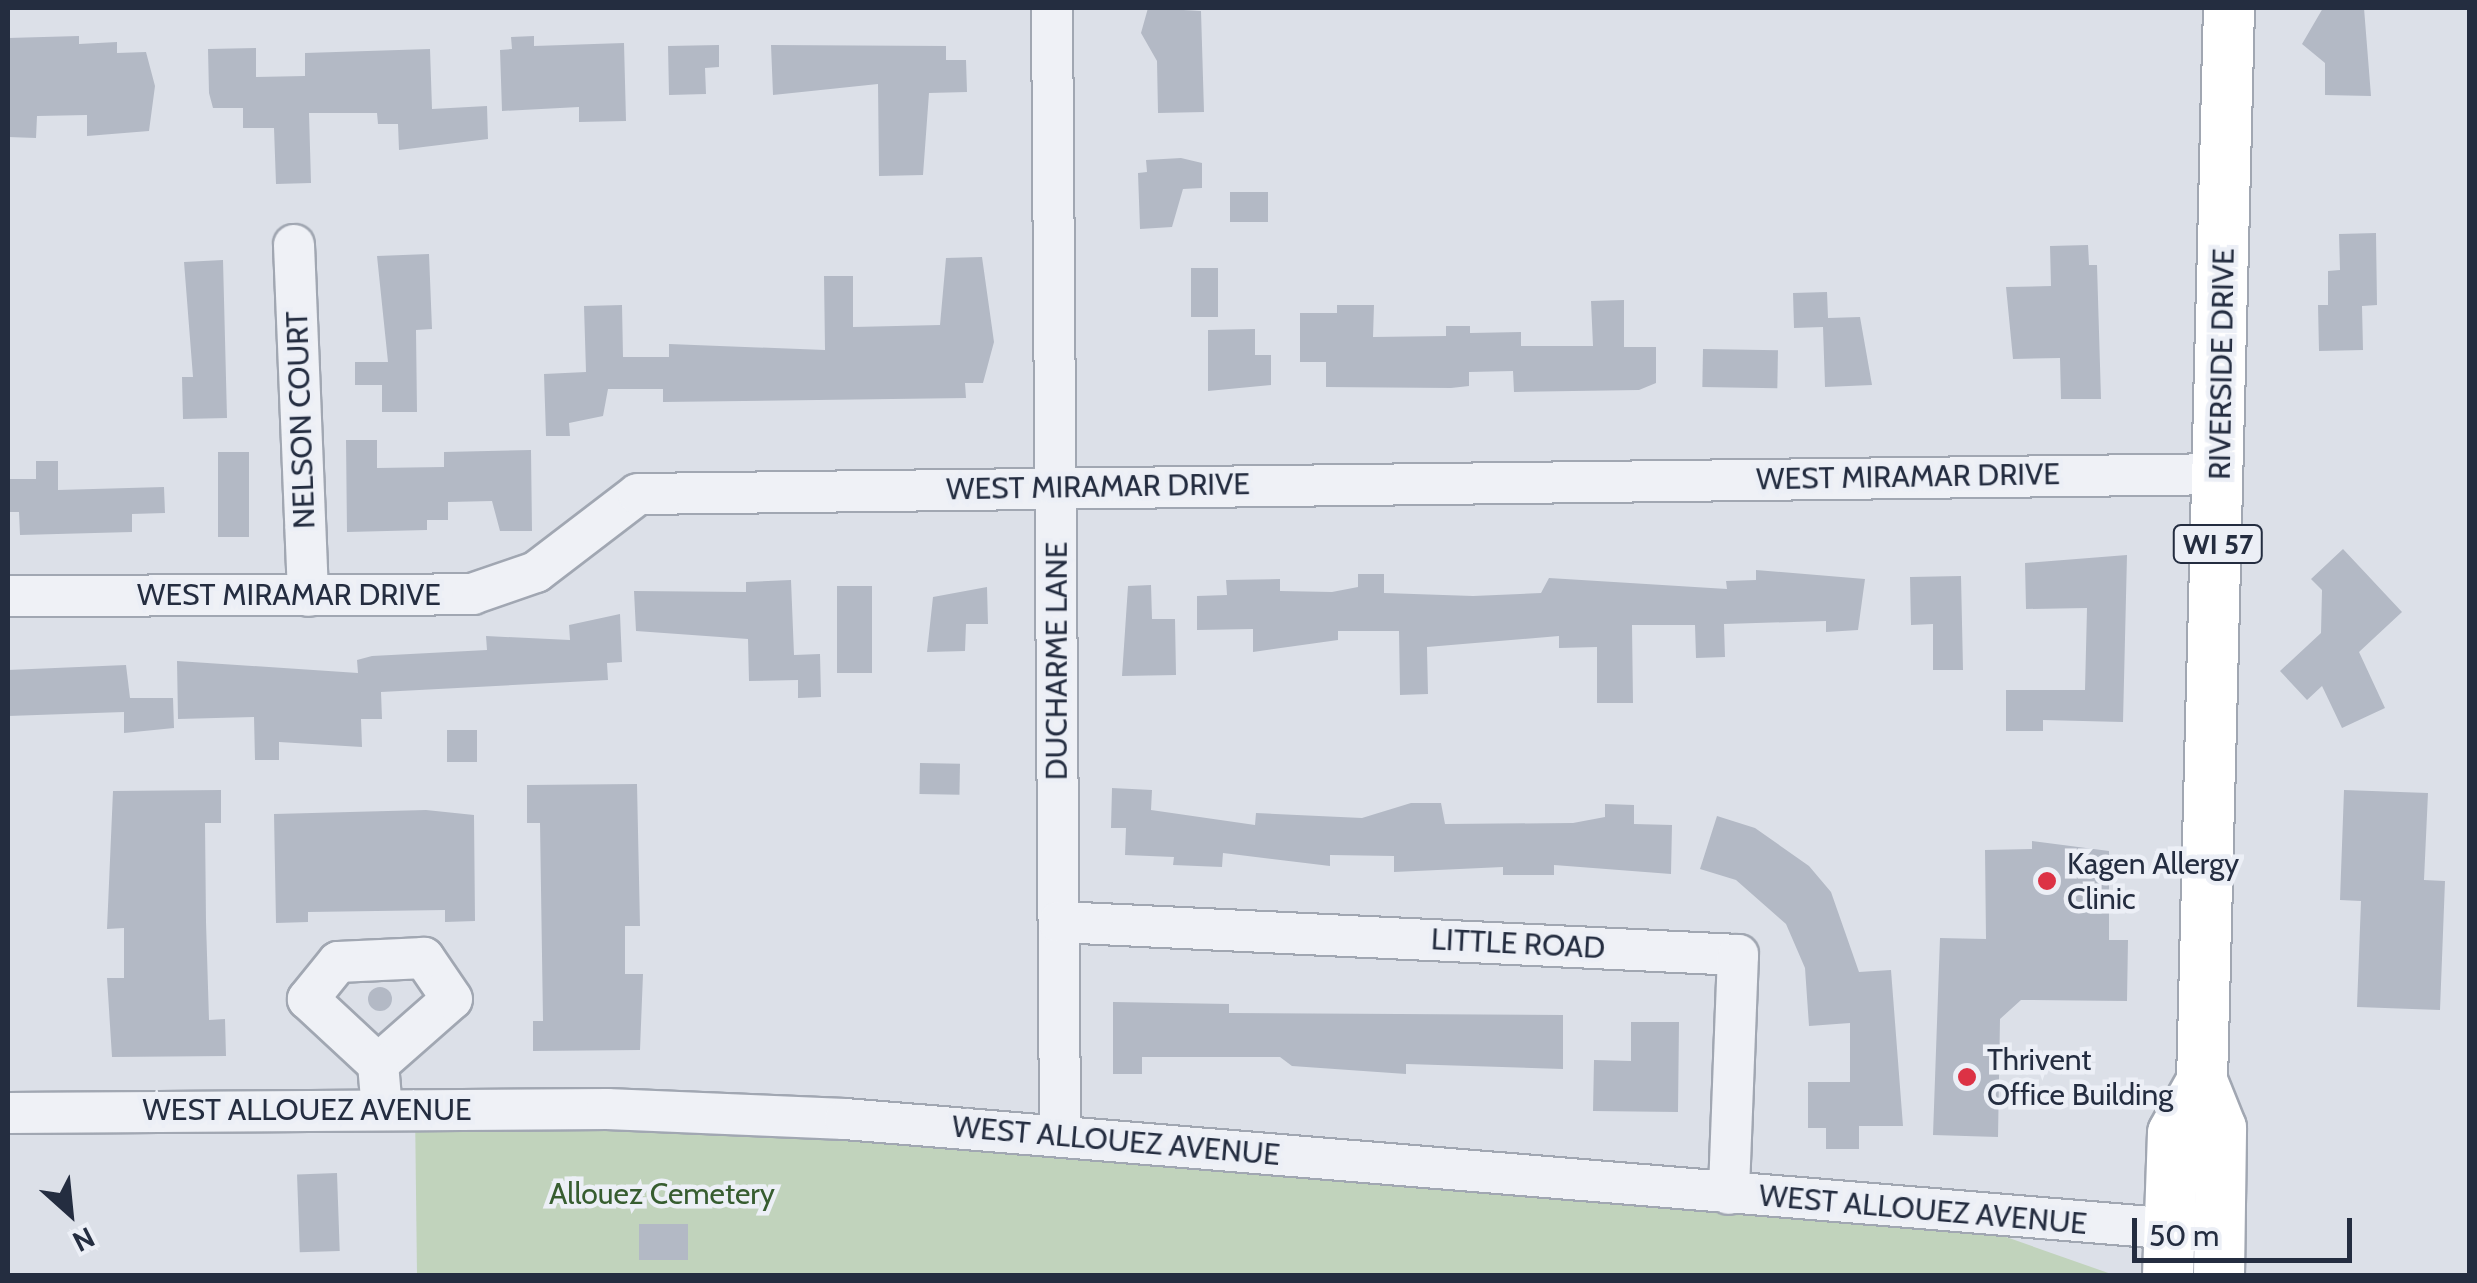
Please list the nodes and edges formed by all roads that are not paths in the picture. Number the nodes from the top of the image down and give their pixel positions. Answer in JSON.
{"nodes":[{"id":1,"x":1052,"y":8,"type":"edge"},
{"id":2,"x":2229,"y":8,"type":"edge"},
{"id":3,"x":294,"y":245,"type":"dead end"},
{"id":4,"x":2219,"y":474,"type":"junction"},
{"id":5,"x":1056,"y":487,"type":"junction"},
{"id":6,"x":8,"y":596,"type":"edge"},
{"id":7,"x":308,"y":596,"type":"junction"},
{"id":8,"x":1058,"y":922,"type":"junction"},
{"id":9,"x":378,"y":1064,"type":"dead end"},
{"id":10,"x":2202,"y":1081,"type":"junction"},
{"id":11,"x":382,"y":1110,"type":"junction"},
{"id":12,"x":8,"y":1113,"type":"edge"},
{"id":13,"x":1060,"y":1135,"type":"junction"},
{"id":14,"x":1728,"y":1194,"type":"junction"},
{"id":15,"x":2169,"y":1252,"type":"edge"},
{"id":16,"x":2220,"y":1254,"type":"edge"}],
"edges":[{"from":1,"to":5,"type":"street","name":"DUCHARME LANE"},
{"from":2,"to":4,"type":"main road","name":"RIVERSIDE DRIVE","number":"WI 57"},
{"from":3,"to":7,"type":"street","name":"NELSON COURT"},
{"from":4,"to":5,"type":"street","name":"WEST MIRAMAR DRIVE"},
{"from":4,"to":10,"type":"main road","name":"RIVERSIDE DRIVE","number":"WI 57"},
{"from":5,"to":7,"type":"street","name":"WEST MIRAMAR DRIVE"},
{"from":5,"to":8,"type":"street","name":"DUCHARME LANE"},
{"from":6,"to":7,"type":"street","name":"WEST MIRAMAR DRIVE"},
{"from":8,"to":13,"type":"street","name":"DUCHARME LANE"},
{"from":8,"to":14,"type":"street","name":"LITTLE ROAD"},
{"from":9,"to":11,"type":"street"},
{"from":10,"to":15,"type":"main road","name":"RIVERSIDE DRIVE","number":"WI 57"},
{"from":10,"to":16,"type":"main road","name":"RIVERSIDE DRIVE","number":"WI 57"},
{"from":11,"to":12,"type":"street","name":"WEST ALLOUEZ AVENUE"},
{"from":11,"to":13,"type":"street","name":"WEST ALLOUEZ AVENUE"},
{"from":13,"to":14,"type":"street","name":"WEST ALLOUEZ AVENUE"},
{"from":14,"to":15,"type":"street","name":"WEST ALLOUEZ AVENUE"},
{"from":15,"to":16,"type":"street","name":"WEST ALLOUEZ AVENUE"}]}
